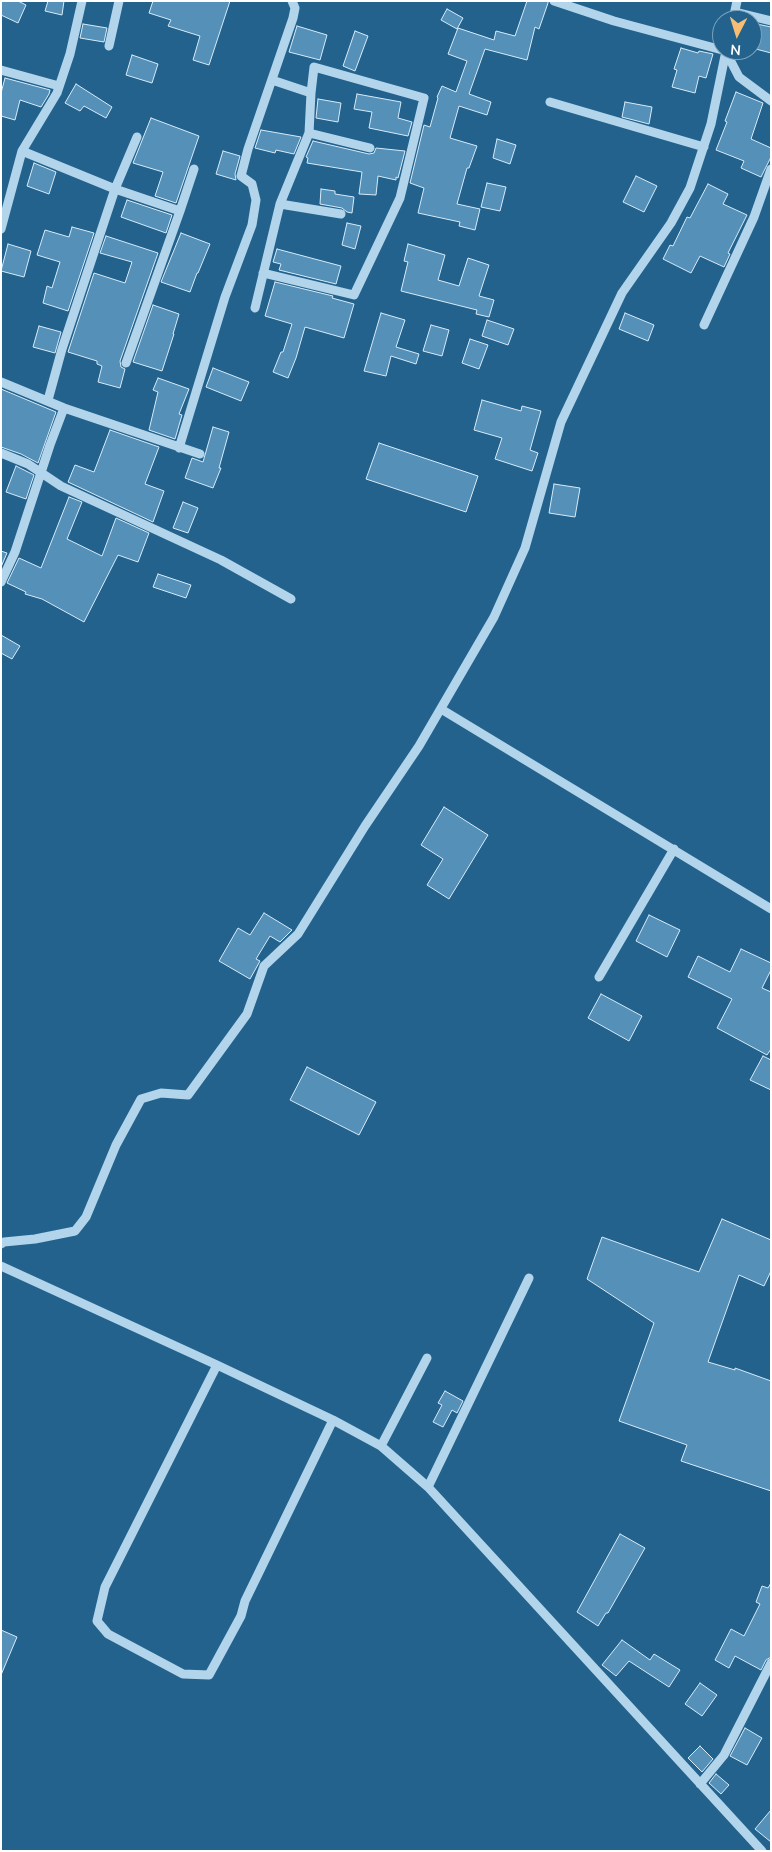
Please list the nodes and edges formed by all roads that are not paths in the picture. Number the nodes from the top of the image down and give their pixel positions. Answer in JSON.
{"nodes":[{"id":1,"x":82,"y":1,"type":"edge"},
{"id":2,"x":119,"y":1,"type":"edge"},
{"id":3,"x":292,"y":1,"type":"edge"},
{"id":4,"x":554,"y":1,"type":"edge"},
{"id":5,"x":109,"y":46,"type":"dead end"},
{"id":6,"x":712,"y":47,"type":"edge"},
{"id":7,"x":724,"y":60,"type":"edge"},
{"id":8,"x":730,"y":60,"type":"edge"},
{"id":9,"x":1,"y":70,"type":"edge"},
{"id":10,"x":272,"y":80,"type":"junction"},
{"id":11,"x":59,"y":86,"type":"junction"},
{"id":12,"x":311,"y":93,"type":"junction"},
{"id":13,"x":771,"y":101,"type":"edge"},
{"id":14,"x":550,"y":102,"type":"dead end"},
{"id":15,"x":309,"y":133,"type":"junction"},
{"id":16,"x":137,"y":137,"type":"dead end"},
{"id":17,"x":704,"y":147,"type":"junction"},
{"id":18,"x":370,"y":148,"type":"dead end"},
{"id":19,"x":22,"y":151,"type":"junction"},
{"id":20,"x":194,"y":169,"type":"dead end"},
{"id":21,"x":771,"y":169,"type":"edge"},
{"id":22,"x":115,"y":189,"type":"junction"},
{"id":23,"x":280,"y":204,"type":"junction"},
{"id":24,"x":180,"y":211,"type":"junction"},
{"id":25,"x":340,"y":214,"type":"dead end"},
{"id":26,"x":1,"y":229,"type":"edge"},
{"id":27,"x":263,"y":273,"type":"junction"},
{"id":28,"x":255,"y":308,"type":"dead end"},
{"id":29,"x":704,"y":325,"type":"dead end"},
{"id":30,"x":126,"y":363,"type":"dead end"},
{"id":31,"x":1,"y":382,"type":"edge"},
{"id":32,"x":48,"y":400,"type":"junction"},
{"id":33,"x":64,"y":408,"type":"junction"},
{"id":34,"x":179,"y":448,"type":"junction"},
{"id":35,"x":1,"y":453,"type":"edge"},
{"id":36,"x":200,"y":454,"type":"dead end"},
{"id":37,"x":41,"y":472,"type":"junction"},
{"id":38,"x":2,"y":581,"type":"edge"},
{"id":39,"x":291,"y":599,"type":"dead end"},
{"id":40,"x":441,"y":709,"type":"junction"},
{"id":41,"x":674,"y":849,"type":"junction"},
{"id":42,"x":771,"y":909,"type":"edge"},
{"id":43,"x":599,"y":977,"type":"dead end"},
{"id":44,"x":1,"y":1244,"type":"edge"},
{"id":45,"x":1,"y":1266,"type":"edge"},
{"id":46,"x":529,"y":1278,"type":"dead end"},
{"id":47,"x":427,"y":1358,"type":"dead end"},
{"id":48,"x":217,"y":1365,"type":"junction"},
{"id":49,"x":333,"y":1420,"type":"junction"},
{"id":50,"x":381,"y":1446,"type":"junction"},
{"id":51,"x":428,"y":1488,"type":"junction"},
{"id":52,"x":771,"y":1664,"type":"edge"},
{"id":53,"x":700,"y":1784,"type":"junction"},
{"id":54,"x":762,"y":1851,"type":"edge"}],
"edges":[{"from":1,"to":11,"type":"street"},
{"from":2,"to":5,"type":"street"},
{"from":3,"to":10,"type":"street"},
{"from":4,"to":6,"type":"street"},
{"from":7,"to":17,"type":"street"},
{"from":8,"to":13,"type":"street"},
{"from":9,"to":11,"type":"street"},
{"from":10,"to":12,"type":"street"},
{"from":10,"to":34,"type":"street"},
{"from":11,"to":19,"type":"street"},
{"from":12,"to":15,"type":"street"},
{"from":12,"to":27,"type":"street"},
{"from":14,"to":17,"type":"street"},
{"from":15,"to":18,"type":"street"},
{"from":15,"to":23,"type":"street"},
{"from":16,"to":22,"type":"street"},
{"from":17,"to":40,"type":"street"},
{"from":19,"to":22,"type":"street"},
{"from":19,"to":26,"type":"street"},
{"from":20,"to":24,"type":"street"},
{"from":21,"to":29,"type":"street"},
{"from":22,"to":24,"type":"street"},
{"from":22,"to":32,"type":"street"},
{"from":23,"to":25,"type":"street"},
{"from":23,"to":27,"type":"street"},
{"from":24,"to":30,"type":"street"},
{"from":27,"to":28,"type":"street"},
{"from":31,"to":32,"type":"street"},
{"from":32,"to":33,"type":"street"},
{"from":33,"to":34,"type":"street"},
{"from":33,"to":37,"type":"street"},
{"from":34,"to":36,"type":"street"},
{"from":35,"to":37,"type":"street"},
{"from":37,"to":38,"type":"street"},
{"from":37,"to":39,"type":"street"},
{"from":40,"to":41,"type":"street"},
{"from":40,"to":44,"type":"street"},
{"from":41,"to":42,"type":"street"},
{"from":41,"to":43,"type":"street"},
{"from":45,"to":48,"type":"street"},
{"from":46,"to":51,"type":"street"},
{"from":47,"to":50,"type":"street"},
{"from":48,"to":49,"type":"street"},
{"from":48,"to":49,"type":"street"},
{"from":49,"to":50,"type":"street"},
{"from":50,"to":51,"type":"street"},
{"from":51,"to":53,"type":"street"},
{"from":52,"to":53,"type":"street"},
{"from":53,"to":54,"type":"street"}]}
